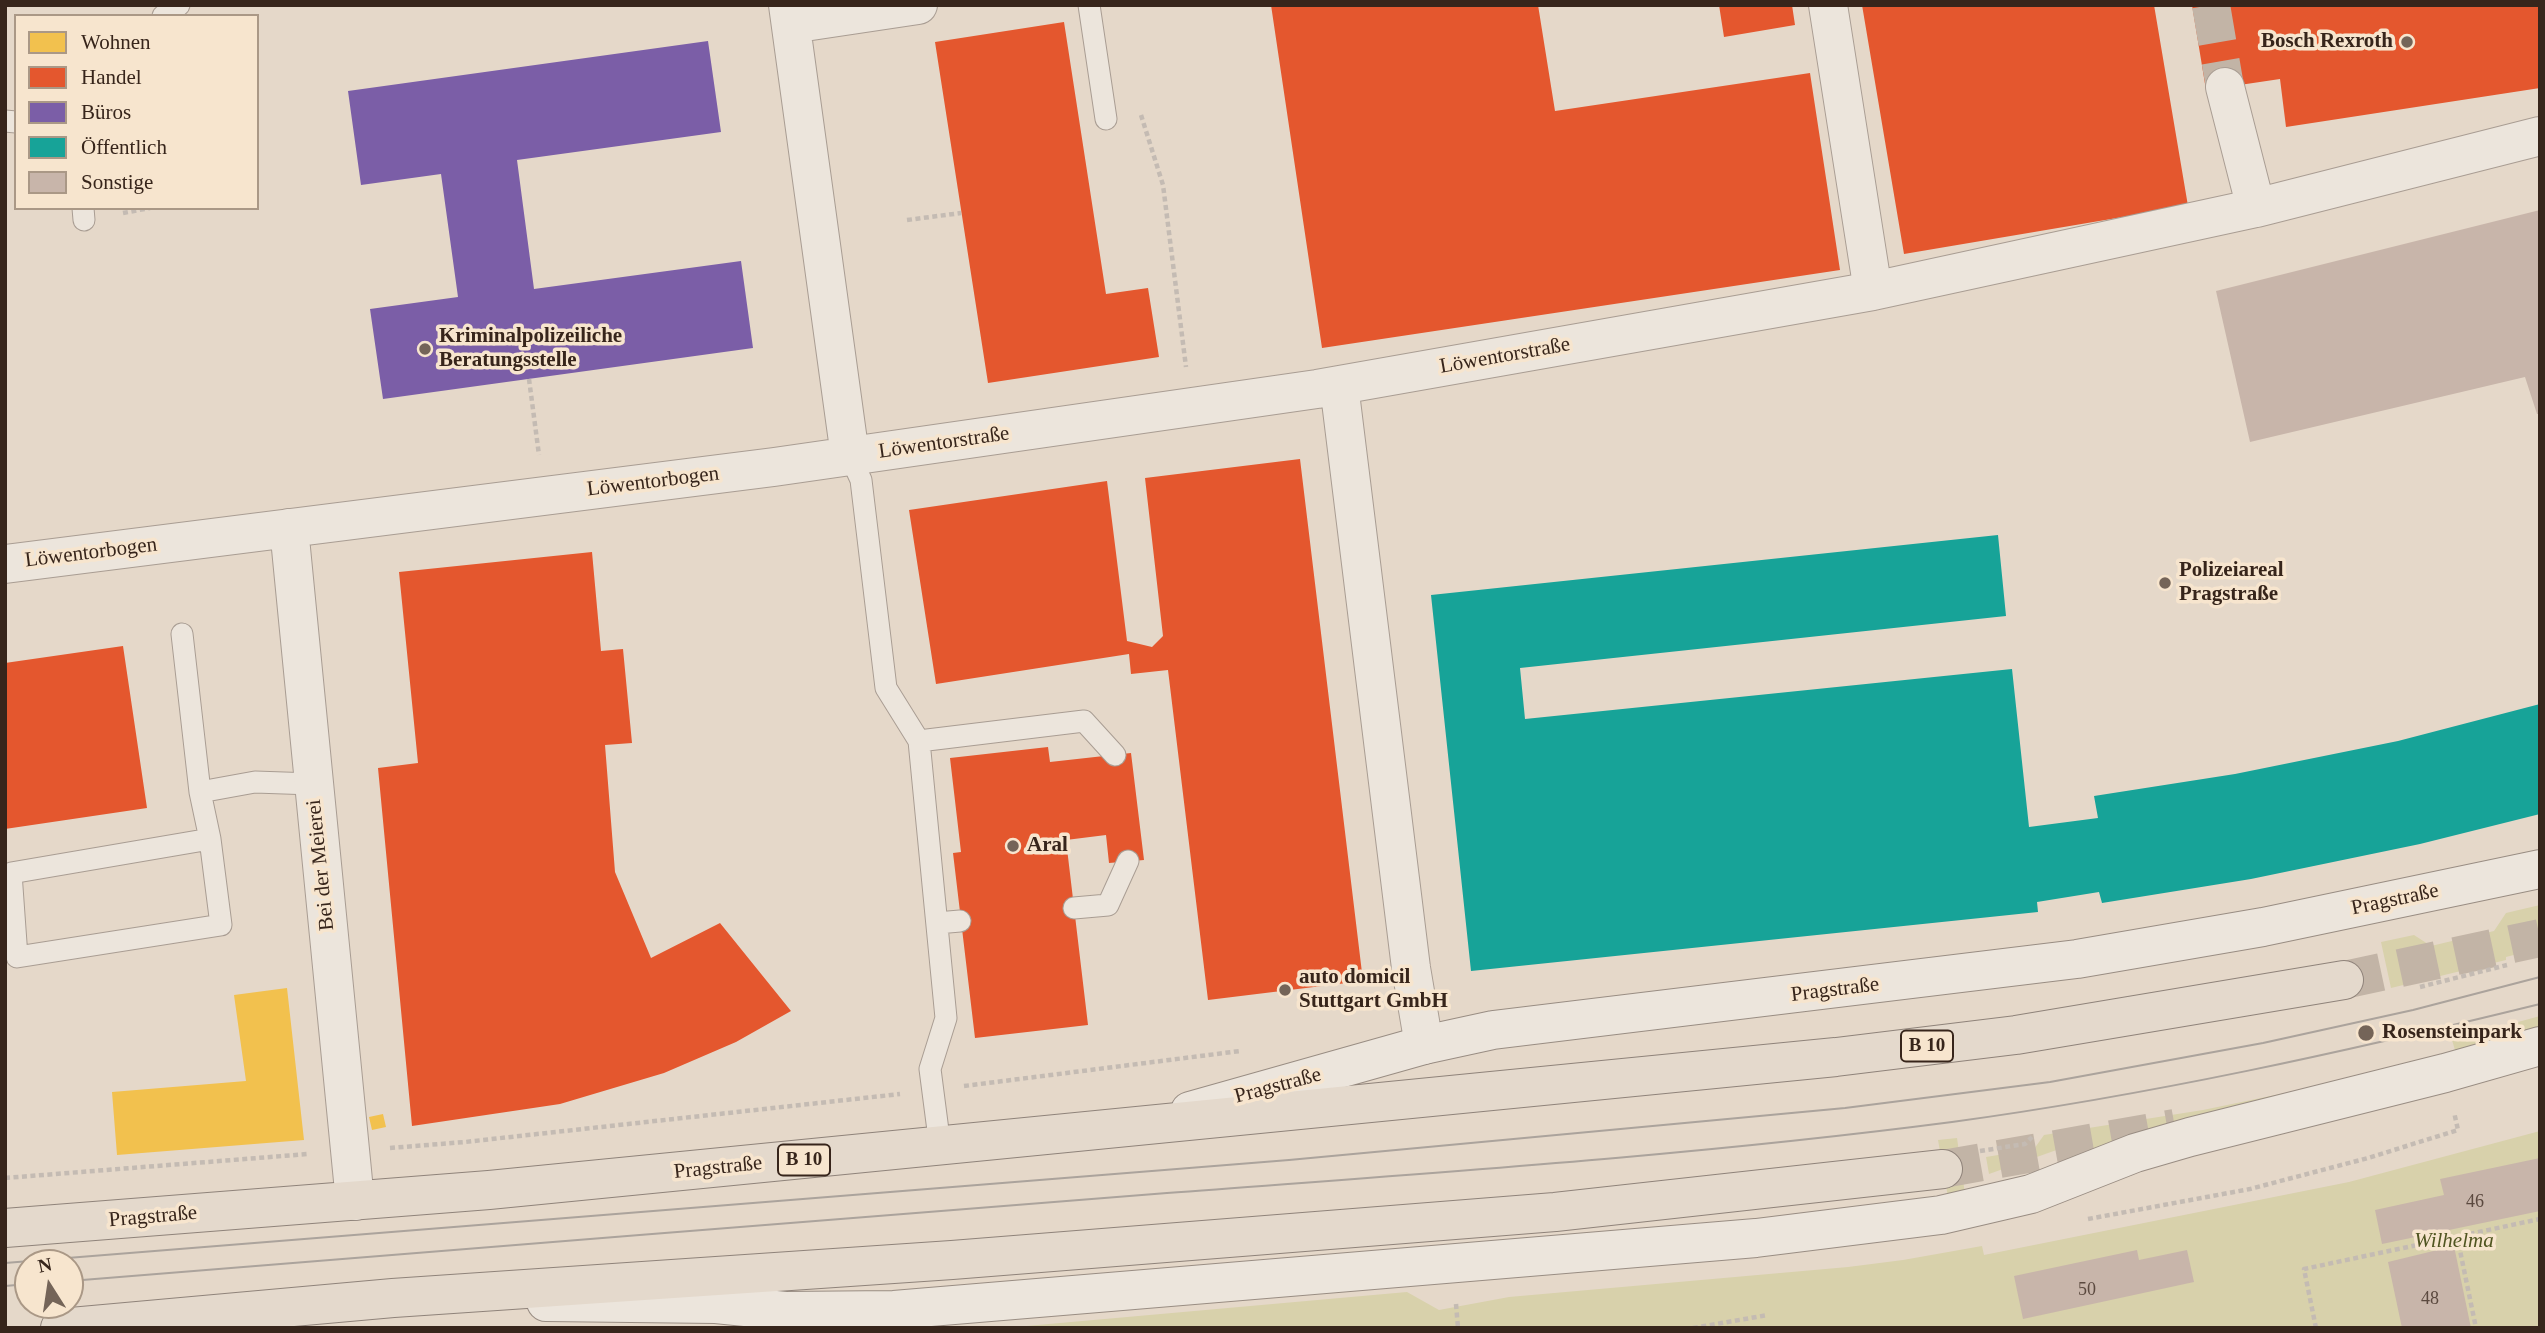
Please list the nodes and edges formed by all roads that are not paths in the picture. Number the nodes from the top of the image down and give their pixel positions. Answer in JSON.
{"nodes":[{"id":1,"x":918,"y":5,"type":"edge"},
{"id":2,"x":1089,"y":5,"type":"edge"},
{"id":3,"x":1828,"y":5,"type":"edge"},
{"id":4,"x":790,"y":15,"type":"edge"},
{"id":5,"x":2225,"y":87,"type":"tunnel mouth"},
{"id":6,"x":1106,"y":119,"type":"dead end"},
{"id":7,"x":2540,"y":136,"type":"edge"},
{"id":8,"x":2256,"y":208,"type":"junction"},
{"id":9,"x":1873,"y":291,"type":"junction"},
{"id":10,"x":1339,"y":385,"type":"junction"},
{"id":11,"x":850,"y":456,"type":"junction"},
{"id":12,"x":289,"y":528,"type":"junction"},
{"id":13,"x":5,"y":564,"type":"edge"},
{"id":14,"x":181,"y":634,"type":"dead end"},
{"id":15,"x":919,"y":741,"type":"junction"},
{"id":16,"x":1115,"y":754,"type":"dead end"},
{"id":17,"x":313,"y":784,"type":"junction"},
{"id":18,"x":200,"y":792,"type":"junction"},
{"id":19,"x":210,"y":839,"type":"junction"},
{"id":20,"x":1128,"y":862,"type":"dead end"},
{"id":21,"x":2540,"y":869,"type":"edge"},
{"id":22,"x":1074,"y":908,"type":"dead end"},
{"id":23,"x":960,"y":921,"type":"dead end"},
{"id":24,"x":937,"y":923,"type":"junction"},
{"id":25,"x":2344,"y":980,"type":"tunnel mouth"},
{"id":26,"x":1424,"y":1045,"type":"junction"},
{"id":27,"x":2540,"y":1046,"type":"edge"},
{"id":28,"x":1119,"y":1129,"type":"junction"},
{"id":29,"x":940,"y":1146,"type":"junction"},
{"id":30,"x":1943,"y":1169,"type":"tunnel mouth"},
{"id":31,"x":355,"y":1201,"type":"junction"},
{"id":32,"x":5,"y":1228,"type":"edge"},
{"id":33,"x":393,"y":1298,"type":"junction"},
{"id":34,"x":60,"y":1328,"type":"edge"}],
"edges":[{"from":1,"to":4,"type":"street"},
{"from":2,"to":6,"type":"lane"},
{"from":3,"to":9,"type":"street"},
{"from":4,"to":11,"type":"street"},
{"from":5,"to":8,"type":"street"},
{"from":7,"to":8,"type":"street","name":"Löwentorstraße"},
{"from":8,"to":9,"type":"street","name":"Löwentorstraße"},
{"from":9,"to":10,"type":"street","name":"Löwentorstraße"},
{"from":10,"to":11,"type":"street","name":"Löwentorstraße"},
{"from":10,"to":26,"type":"street"},
{"from":11,"to":12,"type":"street","name":"Löwentorbogen"},
{"from":11,"to":15,"type":"lane"},
{"from":12,"to":13,"type":"street","name":"Löwentorbogen"},
{"from":12,"to":17,"type":"street","name":"Bei der Meierei"},
{"from":14,"to":18,"type":"lane"},
{"from":15,"to":16,"type":"lane"},
{"from":15,"to":24,"type":"lane"},
{"from":17,"to":18,"type":"lane"},
{"from":17,"to":31,"type":"street","name":"Bei der Meierei"},
{"from":18,"to":19,"type":"lane"},
{"from":19,"to":19,"type":"lane"},
{"from":20,"to":22,"type":"lane"},
{"from":21,"to":26,"type":"street","name":"Pragstraße"},
{"from":23,"to":24,"type":"lane"},
{"from":24,"to":29,"type":"lane"},
{"from":25,"to":28,"type":"main road","number":"B 10"},
{"from":26,"to":28,"type":"street","name":"Pragstraße"},
{"from":27,"to":33,"type":"street"},
{"from":28,"to":29,"type":"main road","name":"Pragstraße","number":"B 10"},
{"from":29,"to":31,"type":"main road","name":"Pragstraße","number":"B 10"},
{"from":30,"to":33,"type":"main road"},
{"from":31,"to":32,"type":"main road","name":"Pragstraße","number":"B 10"},
{"from":33,"to":34,"type":"main road"}]}
